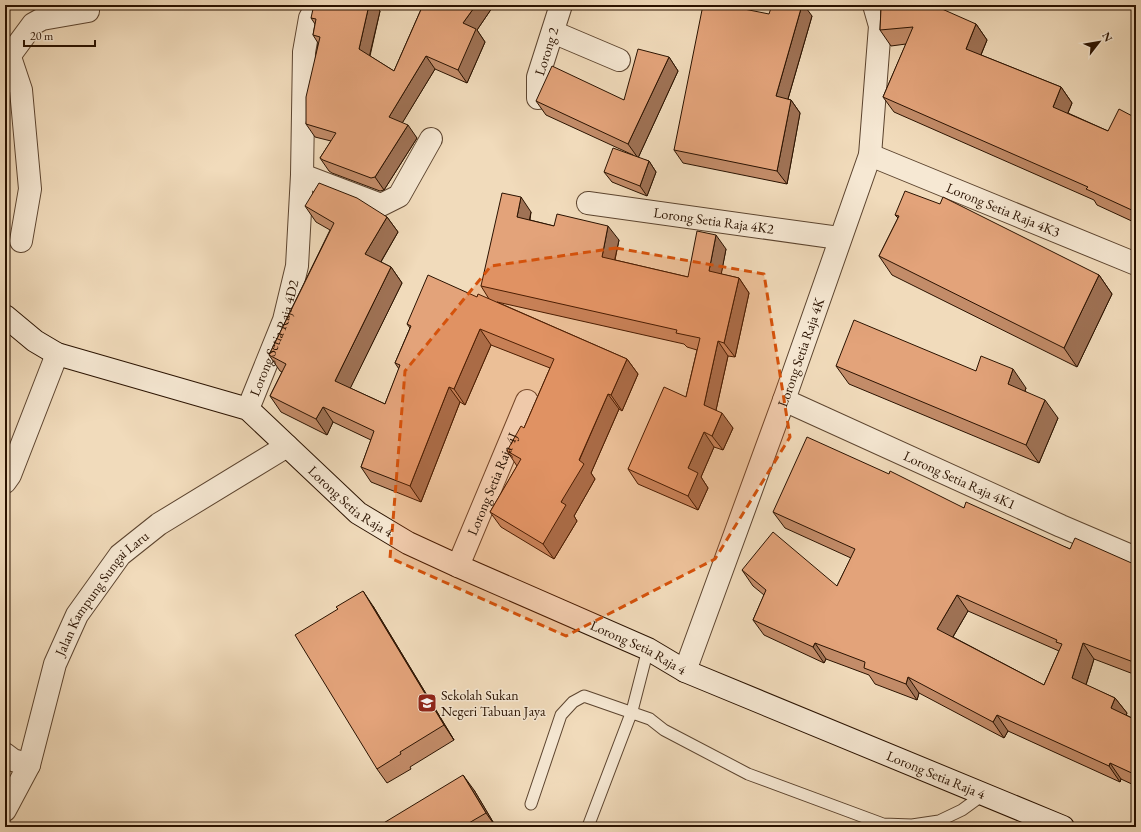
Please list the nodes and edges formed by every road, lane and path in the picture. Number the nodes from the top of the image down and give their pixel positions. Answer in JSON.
{"nodes":[{"id":1,"x":317,"y":5,"type":"edge"},
{"id":2,"x":561,"y":5,"type":"edge"},
{"id":3,"x":874,"y":5,"type":"edge"},
{"id":4,"x":88,"y":11,"type":"dead end"},
{"id":5,"x":553,"y":32,"type":"junction"},
{"id":6,"x":7,"y":59,"type":"edge"},
{"id":7,"x":619,"y":60,"type":"dead end"},
{"id":8,"x":538,"y":98,"type":"edge"},
{"id":9,"x":431,"y":139,"type":"dead end"},
{"id":10,"x":870,"y":155,"type":"junction"},
{"id":11,"x":302,"y":175,"type":"junction"},
{"id":12,"x":588,"y":203,"type":"dead end"},
{"id":13,"x":839,"y":238,"type":"junction"},
{"id":14,"x":21,"y":241,"type":"dead end"},
{"id":15,"x":1136,"y":264,"type":"edge"},
{"id":16,"x":5,"y":316,"type":"edge"},
{"id":17,"x":57,"y":354,"type":"junction"},
{"id":18,"x":527,"y":400,"type":"dead end"},
{"id":19,"x":784,"y":400,"type":"junction"},
{"id":20,"x":248,"y":409,"type":"junction"},
{"id":21,"x":287,"y":446,"type":"junction"},
{"id":22,"x":5,"y":482,"type":"edge"},
{"id":23,"x":1136,"y":558,"type":"edge"},
{"id":24,"x":458,"y":566,"type":"junction"},
{"id":25,"x":648,"y":649,"type":"junction"},
{"id":26,"x":685,"y":671,"type":"junction"},
{"id":27,"x":632,"y":711,"type":"junction"},
{"id":28,"x":5,"y":754,"type":"edge"},
{"id":29,"x":29,"y":765,"type":"junction"},
{"id":30,"x":984,"y":794,"type":"junction"},
{"id":31,"x":531,"y":804,"type":"dead end"},
{"id":32,"x":5,"y":810,"type":"edge"},
{"id":33,"x":590,"y":827,"type":"edge"},
{"id":34,"x":1063,"y":827,"type":"edge"}],
"edges":[{"from":1,"to":11,"type":"street","name":"Lorong Setia Raja 4D2"},
{"from":2,"to":5,"type":"street","name":"Lorong 2"},
{"from":3,"to":10,"type":"street","name":"Lorong Setia Raja 4K"},
{"from":4,"to":6,"type":"street"},
{"from":5,"to":7,"type":"street"},
{"from":5,"to":8,"type":"street","name":"Lorong 2"},
{"from":6,"to":14,"type":"street"},
{"from":9,"to":11,"type":"street"},
{"from":10,"to":13,"type":"street","name":"Lorong Setia Raja 4K"},
{"from":10,"to":15,"type":"street","name":"Lorong Setia Raja 4K3"},
{"from":11,"to":20,"type":"street","name":"Lorong Setia Raja 4D2"},
{"from":12,"to":13,"type":"street","name":"Lorong Setia Raja 4K2"},
{"from":13,"to":19,"type":"street","name":"Lorong Setia Raja 4K"},
{"from":16,"to":17,"type":"street","name":"Lorong Setia Raja 4D2"},
{"from":17,"to":20,"type":"street","name":"Lorong Setia Raja 4D2"},
{"from":17,"to":22,"type":"street"},
{"from":18,"to":24,"type":"street","name":"Lorong Setia Raja 4J"},
{"from":19,"to":23,"type":"street","name":"Lorong Setia Raja 4K1"},
{"from":19,"to":26,"type":"street","name":"Lorong Setia Raja 4K"},
{"from":20,"to":21,"type":"street","name":"Lorong Setia Raja 4"},
{"from":21,"to":24,"type":"street","name":"Lorong Setia Raja 4"},
{"from":21,"to":29,"type":"street","name":"Jalan Kampung Sungai Laru"},
{"from":24,"to":25,"type":"street","name":"Lorong Setia Raja 4"},
{"from":25,"to":26,"type":"street","name":"Lorong Setia Raja 4"},
{"from":25,"to":27,"type":"lane"},
{"from":26,"to":30,"type":"street","name":"Lorong Setia Raja 4"},
{"from":27,"to":30,"type":"lane"},
{"from":27,"to":31,"type":"lane"},
{"from":27,"to":33,"type":"lane"},
{"from":28,"to":29,"type":"street"},
{"from":29,"to":32,"type":"street","name":"Jalan Kampung Sungai Laru"},
{"from":30,"to":34,"type":"street","name":"Lorong Setia Raja 4"}]}
